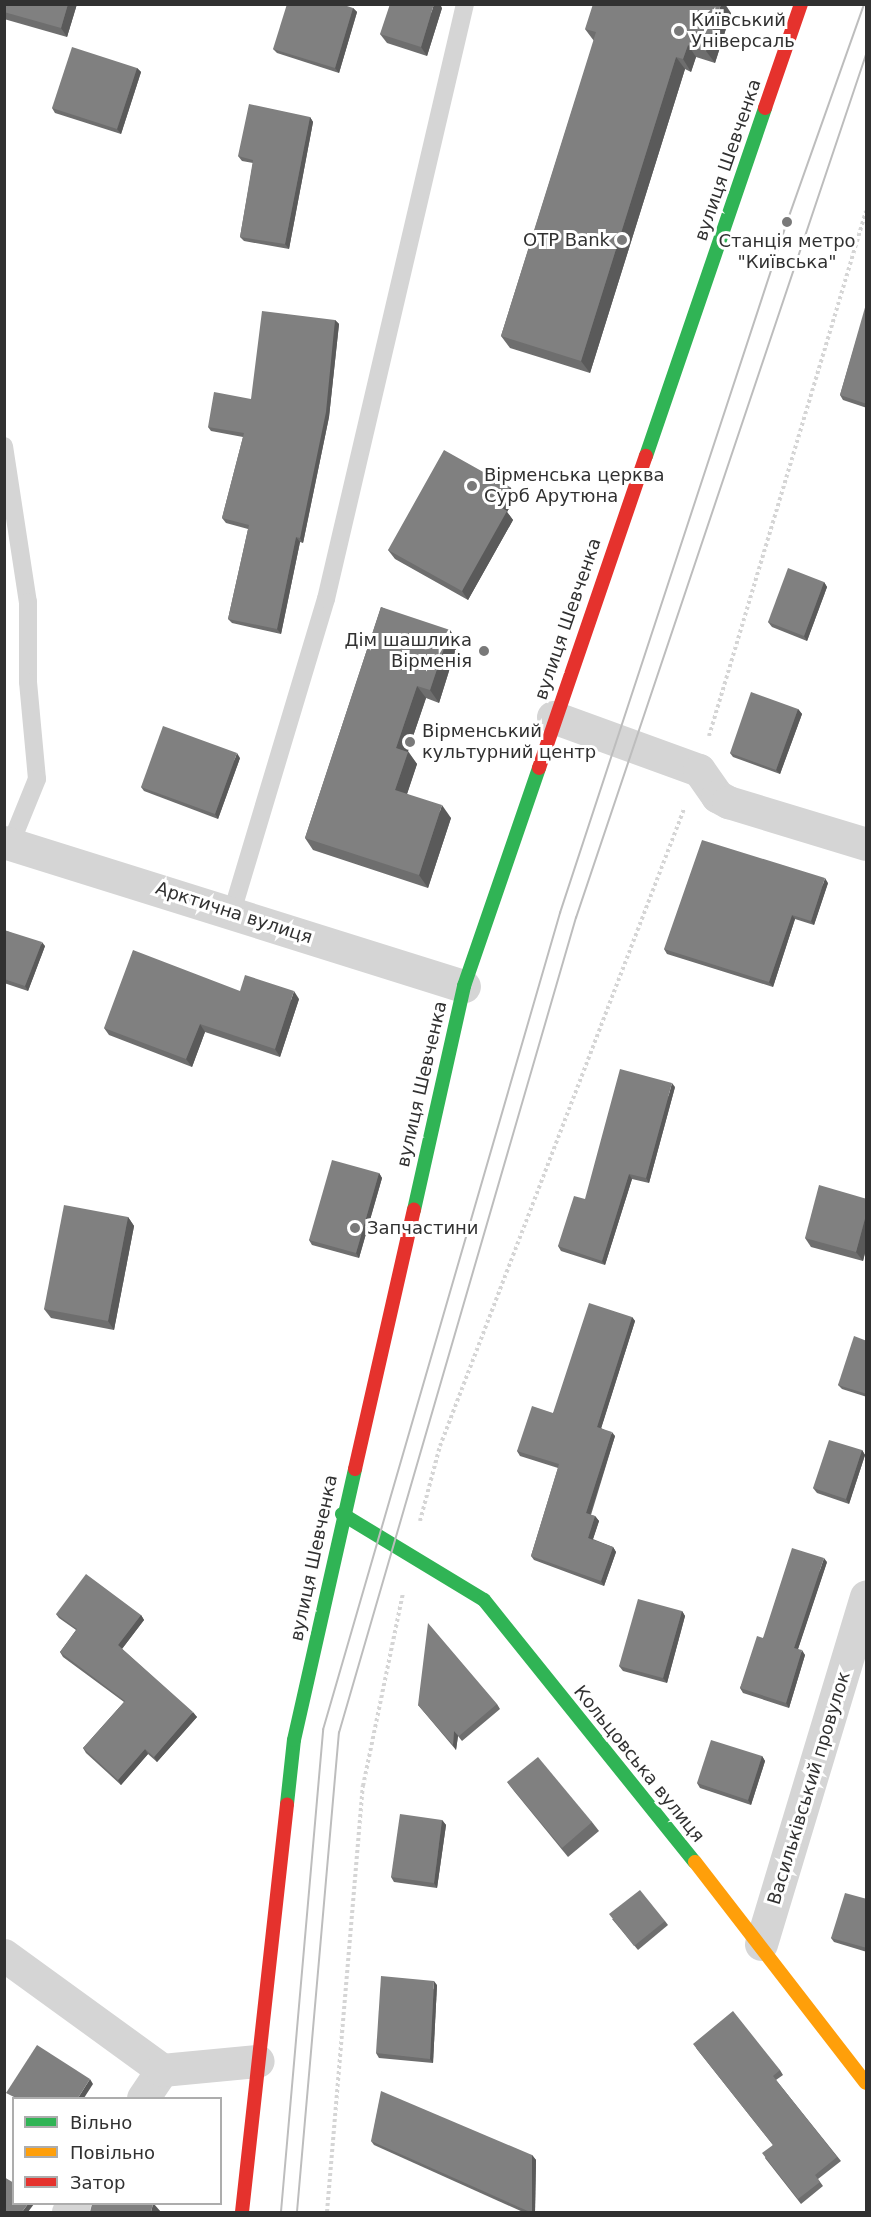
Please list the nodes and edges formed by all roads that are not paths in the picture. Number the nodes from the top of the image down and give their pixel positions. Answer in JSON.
{"nodes":[{"id":1,"x":465,"y":4,"type":"edge"},
{"id":2,"x":801,"y":4,"type":"edge"},
{"id":3,"x":4,"y":446,"type":"edge"},
{"id":4,"x":553,"y":717,"type":"junction"},
{"id":5,"x":8,"y":843,"type":"edge"},
{"id":6,"x":867,"y":844,"type":"edge"},
{"id":7,"x":232,"y":912,"type":"junction"},
{"id":8,"x":464,"y":986,"type":"junction"},
{"id":9,"x":342,"y":1514,"type":"junction"},
{"id":10,"x":867,"y":1598,"type":"edge"},
{"id":11,"x":761,"y":1944,"type":"junction"},
{"id":12,"x":4,"y":1955,"type":"edge"},
{"id":13,"x":258,"y":2061,"type":"junction"},
{"id":14,"x":162,"y":2070,"type":"junction"},
{"id":15,"x":867,"y":2083,"type":"edge"},
{"id":16,"x":144,"y":2097,"type":"edge"},
{"id":17,"x":242,"y":2212,"type":"edge"}],
"edges":[{"from":1,"to":7,"type":"lane"},
{"from":2,"to":4,"type":"main road","name":"вулиця Шевченка"},
{"from":3,"to":5,"type":"lane"},
{"from":4,"to":6,"type":"street"},
{"from":4,"to":8,"type":"main road","name":"вулиця Шевченка"},
{"from":5,"to":7,"type":"street","name":"Арктична вулиця"},
{"from":7,"to":8,"type":"street","name":"Арктична вулиця"},
{"from":8,"to":9,"type":"main road","name":"вулиця Шевченка"},
{"from":9,"to":11,"type":"main road","name":"Кольцовська вулиця"},
{"from":9,"to":13,"type":"main road","name":"вулиця Шевченка"},
{"from":10,"to":11,"type":"street","name":"Васильківський провулок"},
{"from":11,"to":15,"type":"main road","name":"Кольцовська вулиця"},
{"from":12,"to":14,"type":"street"},
{"from":13,"to":14,"type":"street"},
{"from":13,"to":17,"type":"main road","name":"вулиця Шевченка"},
{"from":14,"to":16,"type":"street"}]}
